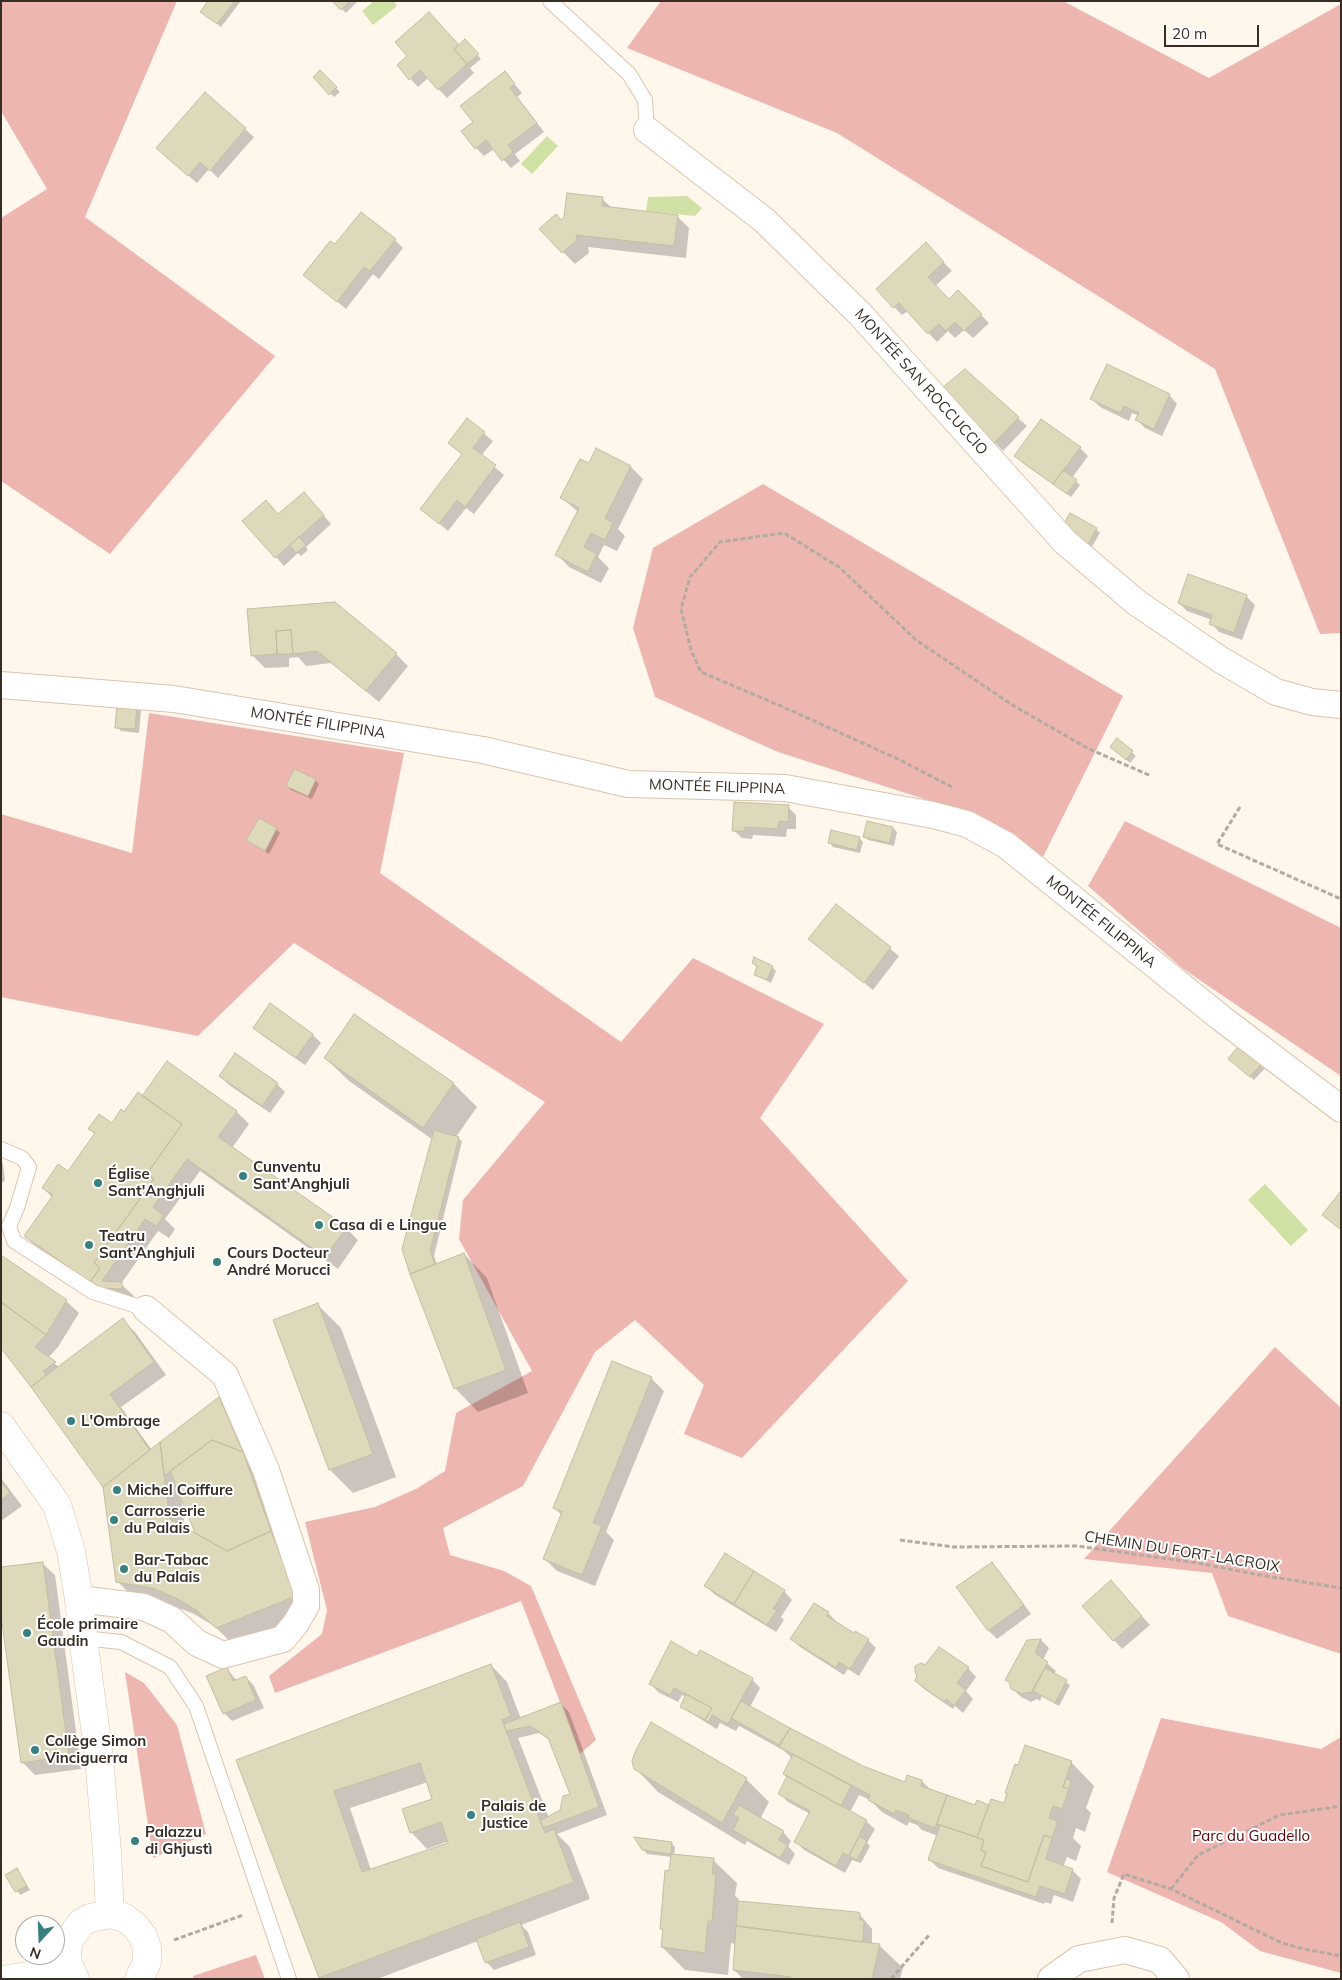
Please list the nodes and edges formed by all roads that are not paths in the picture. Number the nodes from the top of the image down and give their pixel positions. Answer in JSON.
{"nodes":[{"id":1,"x":550,"y":1,"type":"edge"},
{"id":2,"x":647,"y":130,"type":"joint"},
{"id":3,"x":1,"y":685,"type":"edge"},
{"id":4,"x":1341,"y":705,"type":"edge"},
{"id":5,"x":1341,"y":1109,"type":"edge"},
{"id":6,"x":1,"y":1149,"type":"edge"},
{"id":7,"x":146,"y":1309,"type":"joint"},
{"id":8,"x":1,"y":1426,"type":"edge"},
{"id":9,"x":79,"y":1600,"type":"junction"},
{"id":10,"x":82,"y":1638,"type":"junction"},
{"id":11,"x":110,"y":1914,"type":"junction"},
{"id":12,"x":67,"y":1952,"type":"junction"},
{"id":13,"x":145,"y":1977,"type":"edge"},
{"id":14,"x":8,"y":1979,"type":"edge"},
{"id":15,"x":75,"y":1979,"type":"edge"},
{"id":16,"x":289,"y":1979,"type":"edge"},
{"id":17,"x":1051,"y":1979,"type":"edge"},
{"id":18,"x":1176,"y":1979,"type":"edge"}],
"edges":[{"from":1,"to":2,"type":"lane","name":"MONTÉE SAN ROCCUCCIO"},
{"from":2,"to":4,"type":"street","name":"MONTÉE SAN ROCCUCCIO"},
{"from":3,"to":5,"type":"street","name":"MONTÉE FILIPPINA"},
{"from":6,"to":7,"type":"lane"},
{"from":7,"to":9,"type":"street"},
{"from":8,"to":9,"type":"main road"},
{"from":9,"to":10,"type":"main road"},
{"from":10,"to":11,"type":"main road"},
{"from":10,"to":16,"type":"lane"},
{"from":11,"to":12,"type":"main road"},
{"from":11,"to":13,"type":"main road"},
{"from":12,"to":14,"type":"main road"},
{"from":12,"to":15,"type":"main road"},
{"from":17,"to":18,"type":"street"}]}
